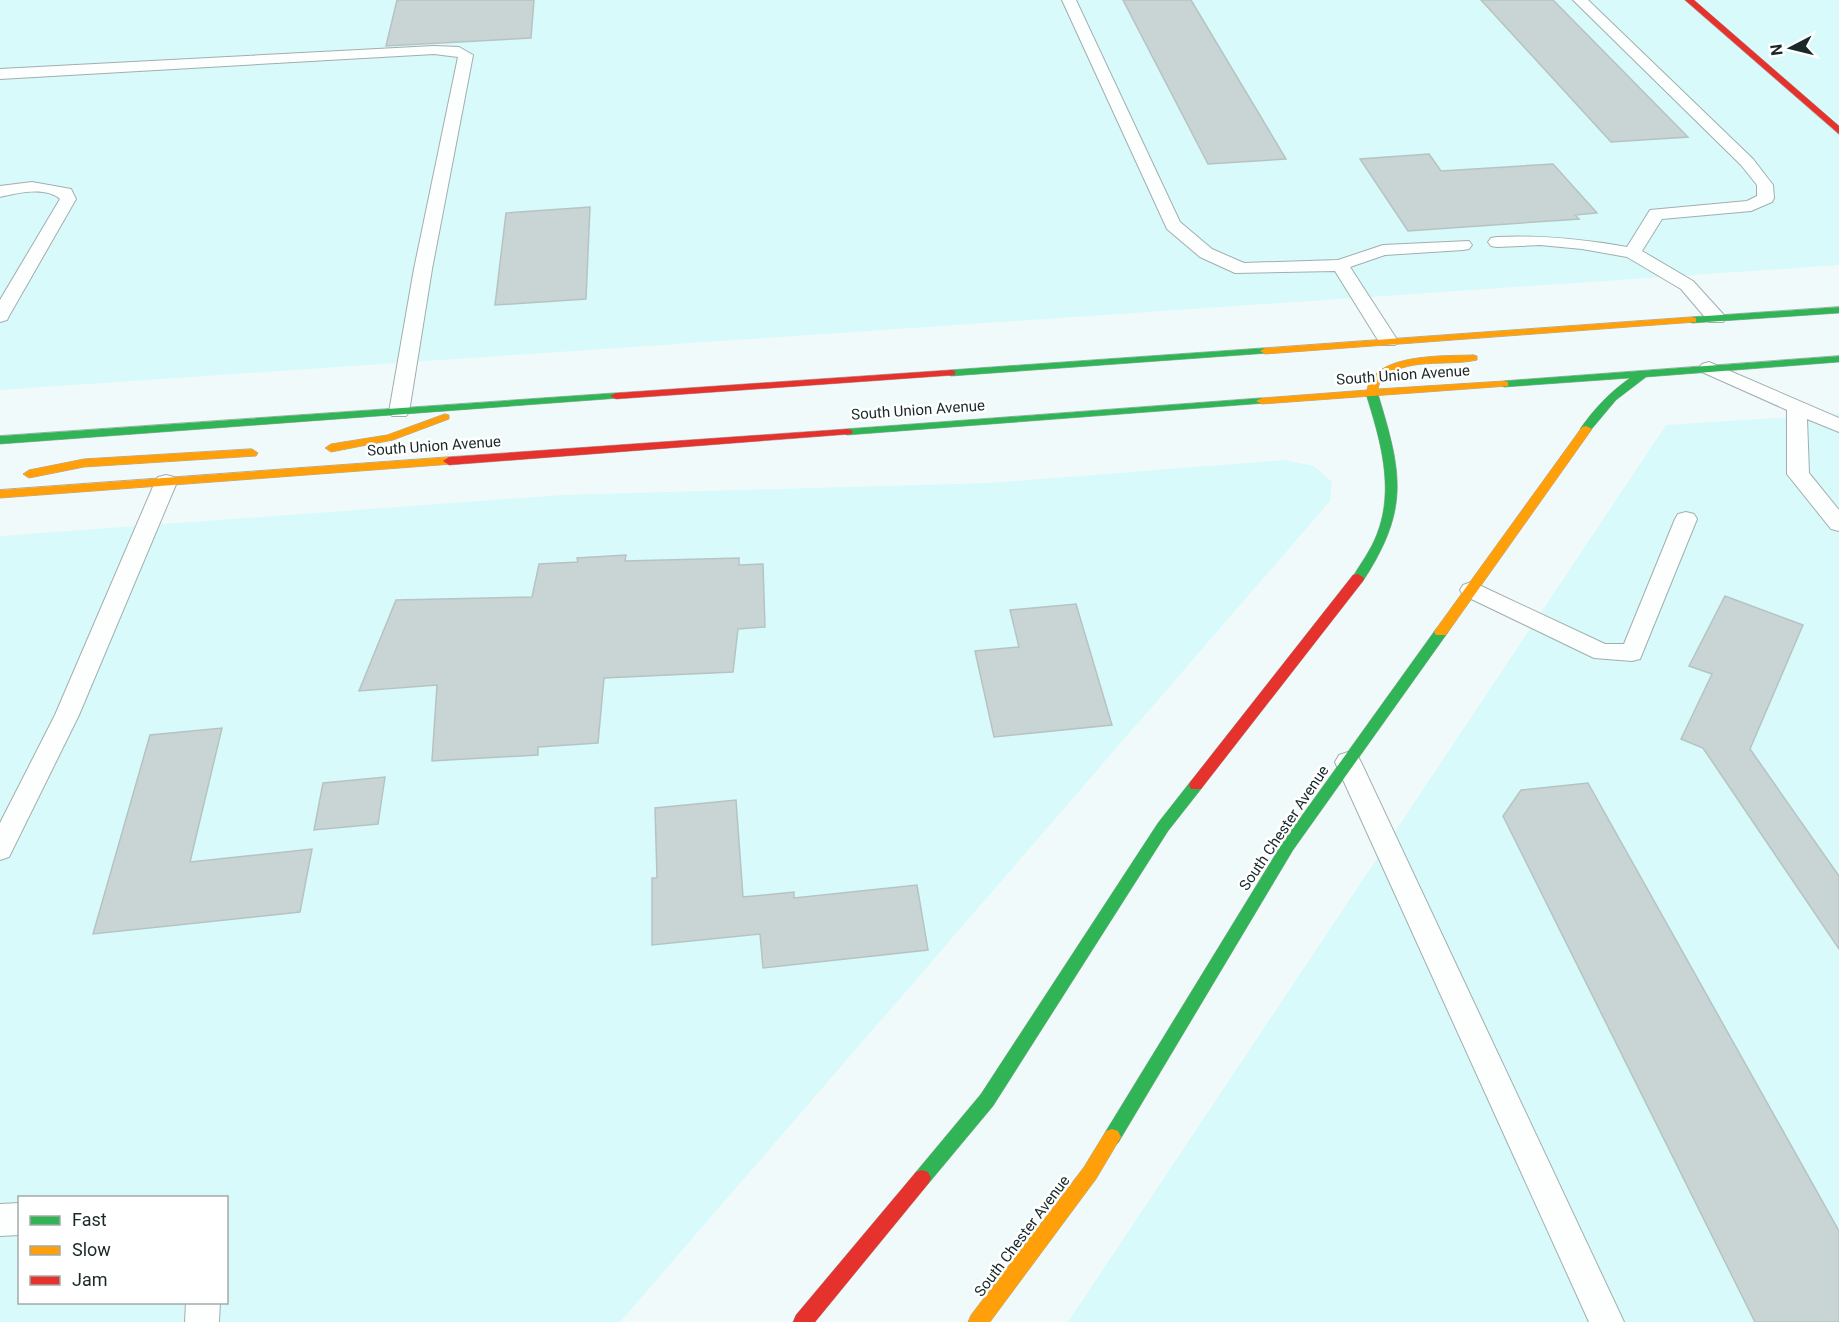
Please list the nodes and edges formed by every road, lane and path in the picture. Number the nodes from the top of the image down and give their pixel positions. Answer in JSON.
{"nodes":[{"id":1,"x":1070,"y":0,"type":"edge"},
{"id":2,"x":1580,"y":0,"type":"edge"},
{"id":3,"x":1689,"y":0,"type":"edge"},
{"id":4,"x":0,"y":74,"type":"edge"},
{"id":5,"x":1839,"y":131,"type":"edge"},
{"id":6,"x":0,"y":192,"type":"edge"},
{"id":7,"x":1497,"y":242,"type":"dead end"},
{"id":8,"x":1463,"y":245,"type":"dead end"},
{"id":9,"x":1632,"y":253,"type":"junction"},
{"id":10,"x":1340,"y":265,"type":"junction"},
{"id":11,"x":1839,"y":310,"type":"edge"},
{"id":12,"x":0,"y":316,"type":"edge"},
{"id":13,"x":1716,"y":318,"type":"junction"},
{"id":14,"x":1659,"y":338,"type":"dead end"},
{"id":15,"x":1388,"y":341,"type":"junction"},
{"id":16,"x":1486,"y":357,"type":"dead end"},
{"id":17,"x":1839,"y":359,"type":"edge"},
{"id":18,"x":1709,"y":368,"type":"junction"},
{"id":19,"x":1644,"y":373,"type":"junction"},
{"id":20,"x":1372,"y":394,"type":"junction"},
{"id":21,"x":468,"y":407,"type":"junction"},
{"id":22,"x":1797,"y":407,"type":"junction"},
{"id":23,"x":399,"y":412,"type":"junction"},
{"id":24,"x":1839,"y":426,"type":"edge"},
{"id":25,"x":0,"y":440,"type":"edge"},
{"id":26,"x":319,"y":448,"type":"dead end"},
{"id":27,"x":261,"y":452,"type":"dead end"},
{"id":28,"x":8,"y":479,"type":"edge"},
{"id":29,"x":166,"y":482,"type":"junction"},
{"id":30,"x":0,"y":494,"type":"edge"},
{"id":31,"x":1686,"y":519,"type":"dead end"},
{"id":32,"x":1839,"y":524,"type":"edge"},
{"id":33,"x":1471,"y":590,"type":"junction"},
{"id":34,"x":1348,"y":762,"type":"junction"},
{"id":35,"x":0,"y":849,"type":"edge"},
{"id":36,"x":0,"y":1220,"type":"edge"},
{"id":37,"x":18,"y":1220,"type":"edge"},
{"id":38,"x":203,"y":1304,"type":"edge"},
{"id":39,"x":202,"y":1322,"type":"edge"},
{"id":40,"x":803,"y":1322,"type":"edge"},
{"id":41,"x":978,"y":1322,"type":"edge"},
{"id":42,"x":1607,"y":1322,"type":"edge"}],
"edges":[{"from":1,"to":10,"type":"lane"},
{"from":2,"to":9,"type":"lane"},
{"from":3,"to":5,"type":"main road"},
{"from":4,"to":23,"type":"lane"},
{"from":6,"to":12,"type":"lane"},
{"from":7,"to":9,"type":"lane"},
{"from":8,"to":10,"type":"lane"},
{"from":9,"to":13,"type":"lane"},
{"from":10,"to":15,"type":"lane"},
{"from":11,"to":13,"type":"main road"},
{"from":13,"to":14,"type":"main road"},
{"from":13,"to":15,"type":"main road"},
{"from":15,"to":21,"type":"main road"},
{"from":16,"to":20,"type":"main road"},
{"from":17,"to":18,"type":"main road","name":"South Union Avenue"},
{"from":18,"to":19,"type":"main road","name":"South Union Avenue"},
{"from":18,"to":22,"type":"lane"},
{"from":19,"to":20,"type":"main road","name":"South Union Avenue"},
{"from":19,"to":33,"type":"main road","name":"South Chester Avenue"},
{"from":20,"to":29,"type":"main road","name":"South Union Avenue"},
{"from":20,"to":40,"type":"main road"},
{"from":21,"to":23,"type":"main road"},
{"from":21,"to":26,"type":"main road"},
{"from":22,"to":24,"type":"lane"},
{"from":22,"to":32,"type":"lane"},
{"from":23,"to":25,"type":"main road"},
{"from":27,"to":28,"type":"main road"},
{"from":29,"to":30,"type":"main road","name":"South Union Avenue"},
{"from":29,"to":35,"type":"lane"},
{"from":31,"to":33,"type":"lane"},
{"from":33,"to":34,"type":"main road","name":"South Chester Avenue"},
{"from":34,"to":41,"type":"main road","name":"South Chester Avenue"},
{"from":34,"to":42,"type":"lane"},
{"from":36,"to":37,"type":"lane"},
{"from":38,"to":39,"type":"lane"}]}
